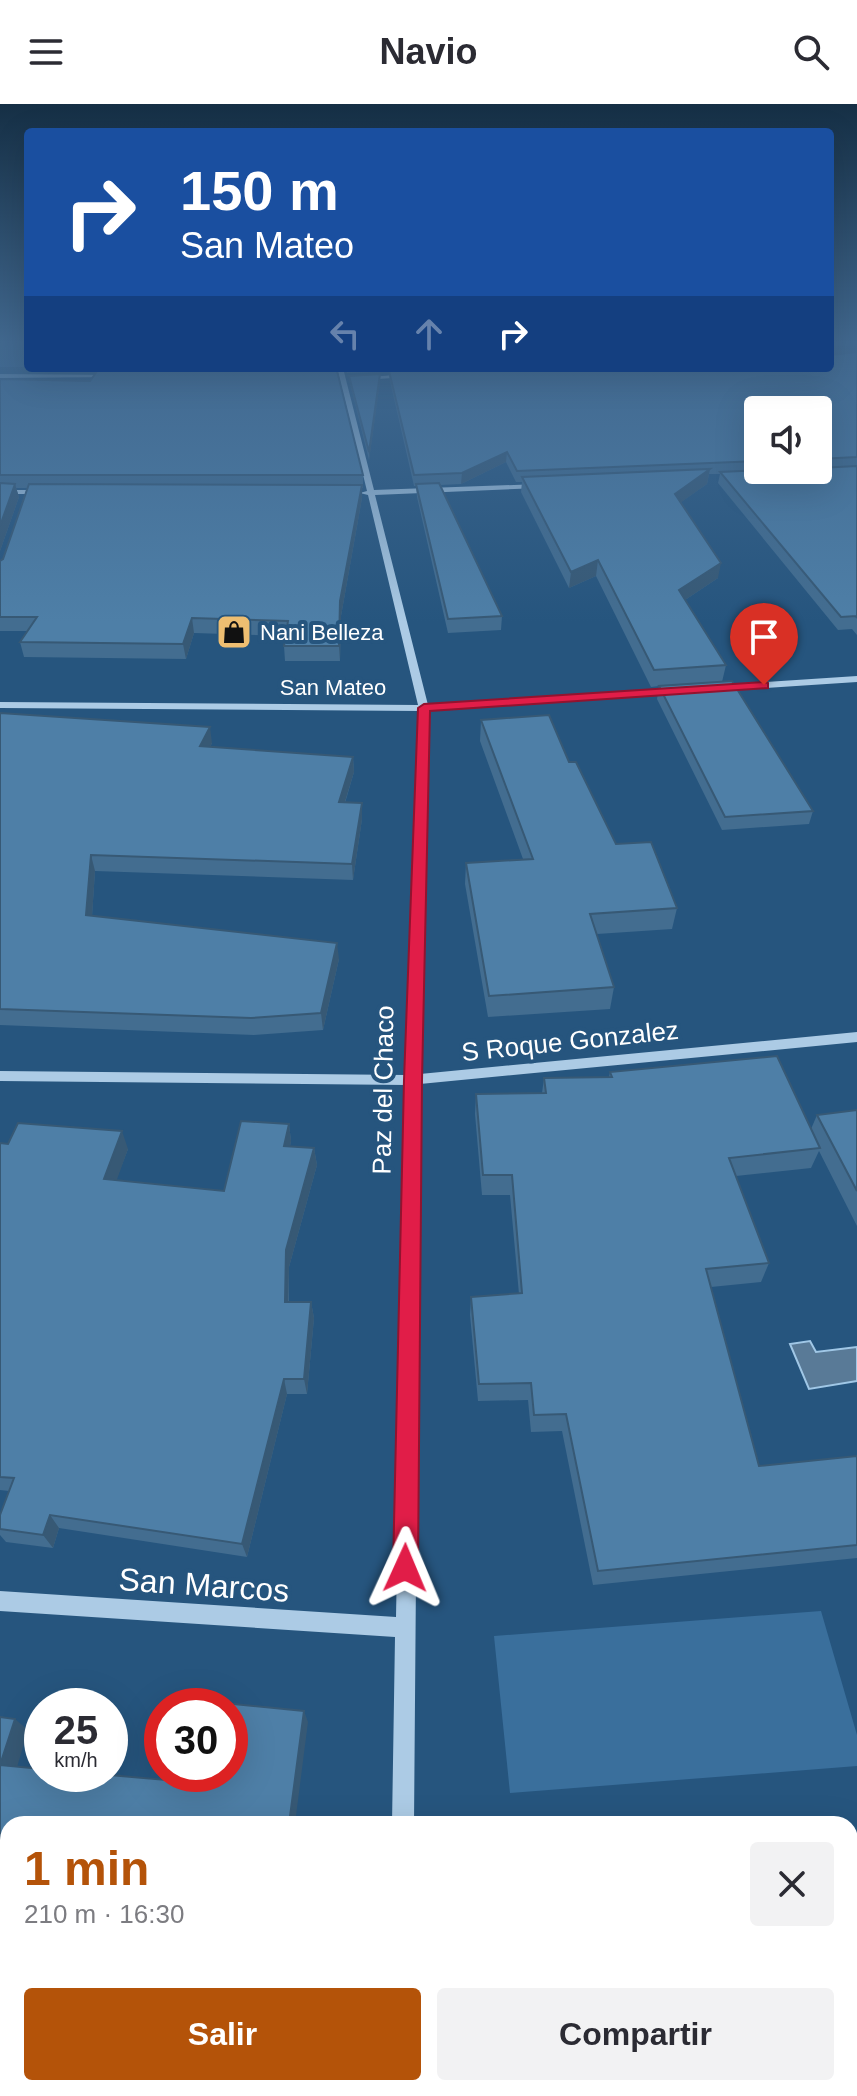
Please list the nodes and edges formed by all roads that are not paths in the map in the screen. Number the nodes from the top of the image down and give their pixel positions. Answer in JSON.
{"nodes":[{"id":1,"x":355,"y":436,"type":"edge"},
{"id":2,"x":544,"y":485,"type":"edge"},
{"id":3,"x":0,"y":492,"type":"edge"},
{"id":4,"x":27,"y":492,"type":"junction"},
{"id":5,"x":58,"y":492,"type":"edge"},
{"id":6,"x":356,"y":493,"type":"edge"},
{"id":7,"x":372,"y":493,"type":"junction"},
{"id":8,"x":22,"y":505,"type":"edge"},
{"id":9,"x":857,"y":679,"type":"edge"},
{"id":10,"x":702,"y":689,"type":"edge"},
{"id":11,"x":687,"y":690,"type":"edge"},
{"id":12,"x":0,"y":705,"type":"edge"},
{"id":13,"x":424,"y":708,"type":"junction"},
{"id":14,"x":857,"y":1037,"type":"edge"},
{"id":15,"x":0,"y":1076,"type":"edge"},
{"id":16,"x":413,"y":1080,"type":"junction"},
{"id":17,"x":0,"y":1601,"type":"edge"},
{"id":18,"x":404,"y":1628,"type":"junction"},
{"id":19,"x":403,"y":1816,"type":"edge"}],
"edges":[{"from":1,"to":7,"type":"street","name":"Paz del Chaco"},
{"from":2,"to":7,"type":"street"},
{"from":3,"to":4,"type":"street"},
{"from":4,"to":5,"type":"street"},
{"from":4,"to":8,"type":"street"},
{"from":6,"to":7,"type":"street"},
{"from":7,"to":13,"type":"street","name":"Paz del Chaco"},
{"from":9,"to":10,"type":"street"},
{"from":11,"to":13,"type":"street","name":"San Mateo"},
{"from":12,"to":13,"type":"street","name":"San Mateo"},
{"from":13,"to":16,"type":"street","name":"Paz del Chaco"},
{"from":14,"to":16,"type":"street","name":"S Roque Gonzalez"},
{"from":15,"to":16,"type":"street","name":"S Roque Gonzalez"},
{"from":16,"to":18,"type":"street","name":"Paz del Chaco"},
{"from":17,"to":18,"type":"street","name":"San Marcos"},
{"from":18,"to":19,"type":"street","name":"Paz del Chaco"}]}
